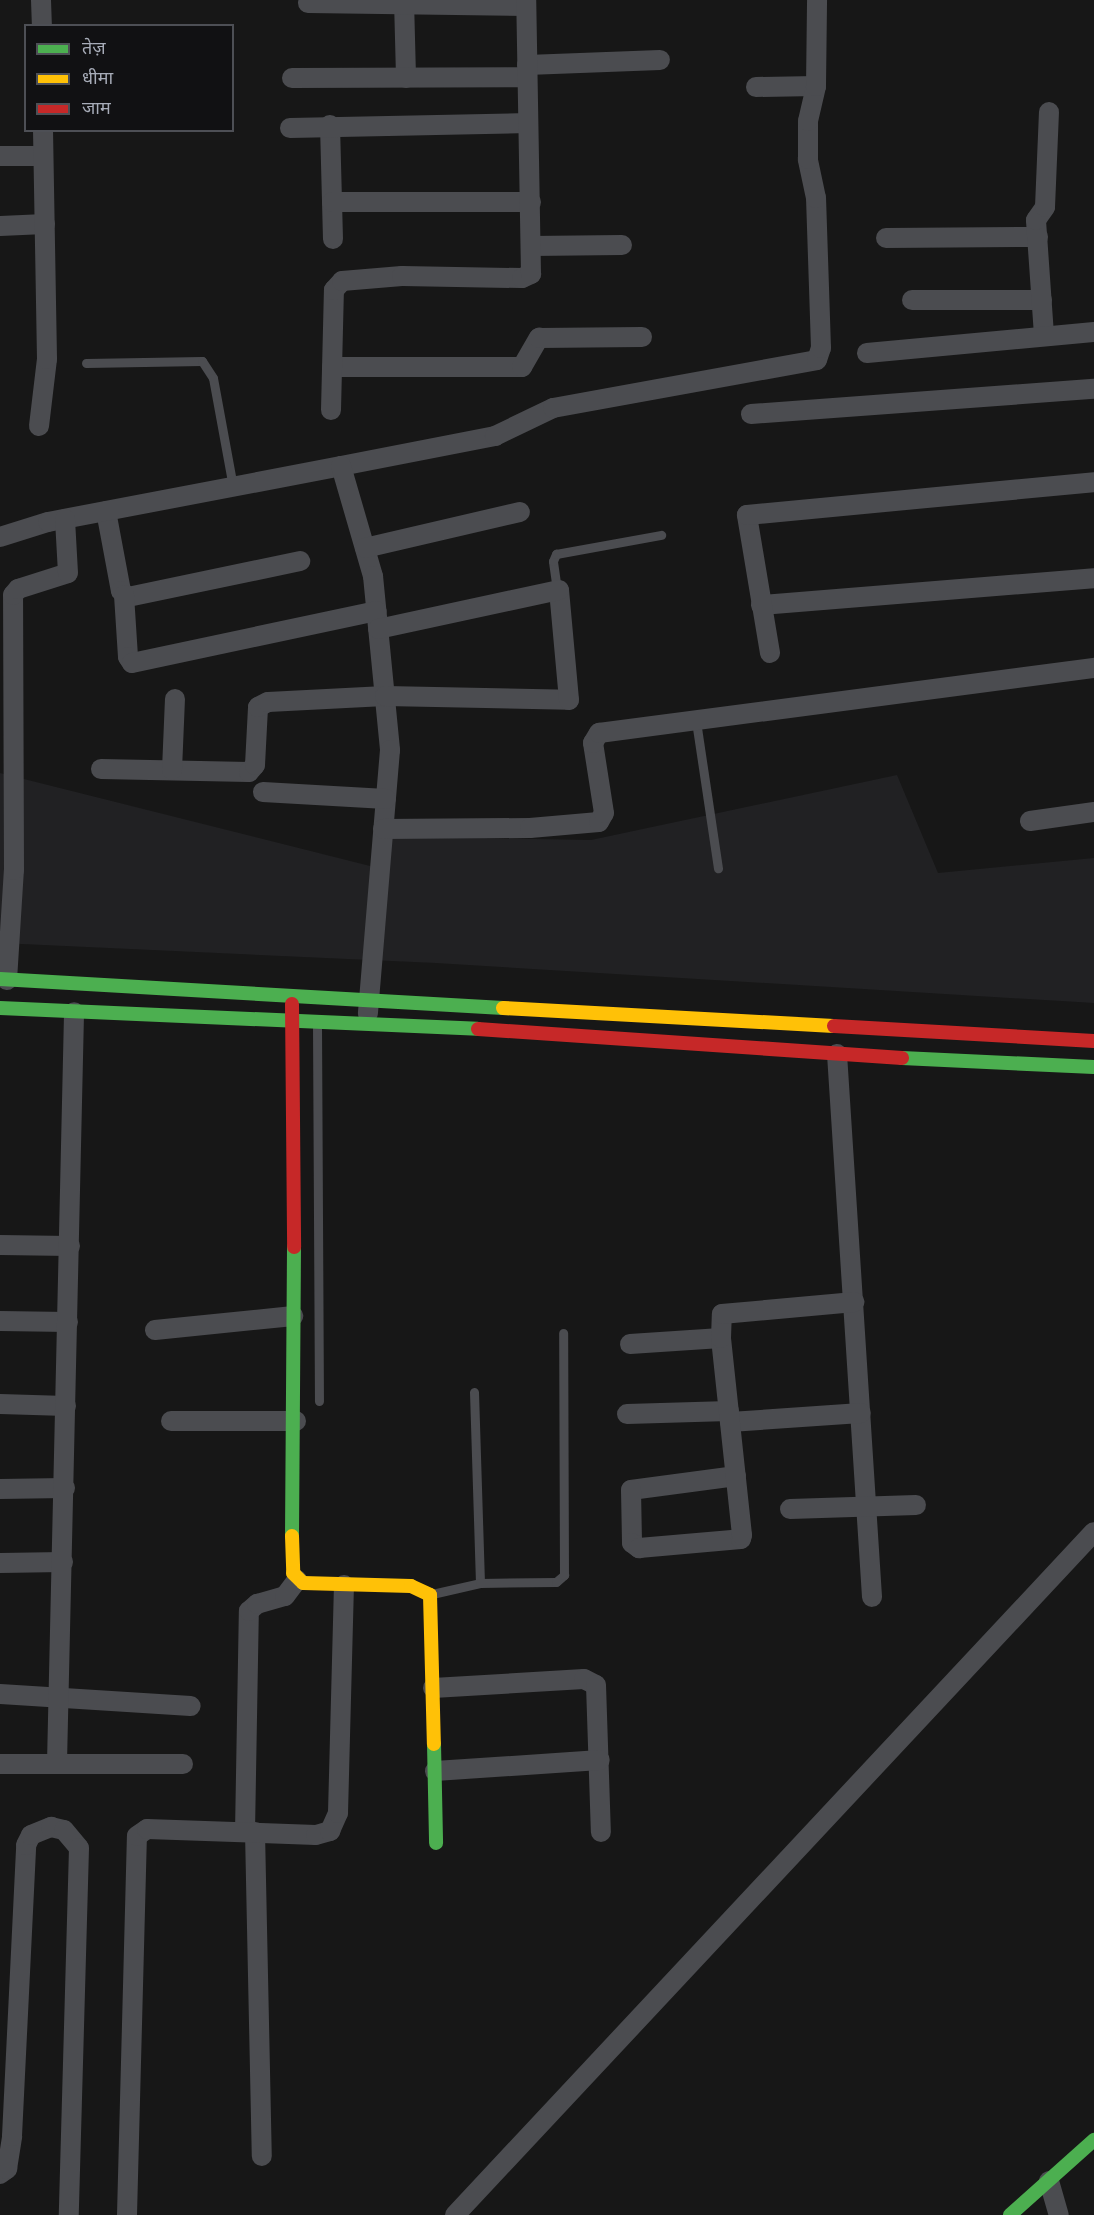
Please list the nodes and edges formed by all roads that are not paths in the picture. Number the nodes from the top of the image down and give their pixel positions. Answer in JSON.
{"nodes":[{"id":1,"x":41,"y":0,"type":"edge"},
{"id":2,"x":817,"y":0,"type":"edge"},
{"id":3,"x":404,"y":2,"type":"edge"},
{"id":4,"x":308,"y":3,"type":"dead end"},
{"id":5,"x":526,"y":3,"type":"edge"},
{"id":6,"x":42,"y":24,"type":"edge"},
{"id":7,"x":660,"y":60,"type":"dead end"},
{"id":8,"x":527,"y":71,"type":"junction"},
{"id":9,"x":292,"y":78,"type":"dead end"},
{"id":10,"x":406,"y":78,"type":"junction"},
{"id":11,"x":816,"y":86,"type":"junction"},
{"id":12,"x":756,"y":87,"type":"dead end"},
{"id":13,"x":1049,"y":112,"type":"dead end"},
{"id":14,"x":528,"y":123,"type":"junction"},
{"id":15,"x":330,"y":125,"type":"junction"},
{"id":16,"x":290,"y":128,"type":"dead end"},
{"id":17,"x":43,"y":132,"type":"edge"},
{"id":18,"x":0,"y":156,"type":"edge"},
{"id":19,"x":43,"y":156,"type":"junction"},
{"id":20,"x":332,"y":202,"type":"junction"},
{"id":21,"x":531,"y":202,"type":"junction"},
{"id":22,"x":45,"y":225,"type":"junction"},
{"id":23,"x":0,"y":226,"type":"edge"},
{"id":24,"x":1038,"y":237,"type":"junction"},
{"id":25,"x":886,"y":238,"type":"dead end"},
{"id":26,"x":333,"y":239,"type":"dead end"},
{"id":27,"x":622,"y":245,"type":"dead end"},
{"id":28,"x":531,"y":246,"type":"junction"},
{"id":29,"x":912,"y":300,"type":"dead end"},
{"id":30,"x":1042,"y":300,"type":"junction"},
{"id":31,"x":1094,"y":332,"type":"edge"},
{"id":32,"x":1044,"y":335,"type":"junction"},
{"id":33,"x":642,"y":337,"type":"dead end"},
{"id":34,"x":867,"y":353,"type":"dead end"},
{"id":35,"x":86,"y":363,"type":"dead end"},
{"id":36,"x":332,"y":367,"type":"junction"},
{"id":37,"x":1094,"y":389,"type":"edge"},
{"id":38,"x":331,"y":410,"type":"dead end"},
{"id":39,"x":751,"y":414,"type":"dead end"},
{"id":40,"x":39,"y":426,"type":"dead end"},
{"id":41,"x":341,"y":466,"type":"junction"},
{"id":42,"x":1094,"y":482,"type":"edge"},
{"id":43,"x":233,"y":487,"type":"junction"},
{"id":44,"x":106,"y":511,"type":"junction"},
{"id":45,"x":520,"y":512,"type":"dead end"},
{"id":46,"x":65,"y":519,"type":"junction"},
{"id":47,"x":661,"y":535,"type":"dead end"},
{"id":48,"x":0,"y":537,"type":"edge"},
{"id":49,"x":365,"y":548,"type":"junction"},
{"id":50,"x":300,"y":561,"type":"dead end"},
{"id":51,"x":1094,"y":578,"type":"edge"},
{"id":52,"x":557,"y":591,"type":"junction"},
{"id":53,"x":124,"y":595,"type":"junction"},
{"id":54,"x":761,"y":605,"type":"junction"},
{"id":55,"x":377,"y":620,"type":"junction"},
{"id":56,"x":770,"y":653,"type":"dead end"},
{"id":57,"x":1094,"y":668,"type":"edge"},
{"id":58,"x":385,"y":696,"type":"junction"},
{"id":59,"x":174,"y":699,"type":"dead end"},
{"id":60,"x":696,"y":721,"type":"junction"},
{"id":61,"x":101,"y":769,"type":"dead end"},
{"id":62,"x":172,"y":770,"type":"junction"},
{"id":63,"x":263,"y":792,"type":"dead end"},
{"id":64,"x":386,"y":799,"type":"junction"},
{"id":65,"x":1094,"y":812,"type":"edge"},
{"id":66,"x":1030,"y":821,"type":"dead end"},
{"id":67,"x":383,"y":829,"type":"junction"},
{"id":68,"x":718,"y":868,"type":"dead end"},
{"id":69,"x":4,"y":980,"type":"edge"},
{"id":70,"x":291,"y":995,"type":"junction"},
{"id":71,"x":369,"y":999,"type":"junction"},
{"id":72,"x":0,"y":1008,"type":"edge"},
{"id":73,"x":74,"y":1012,"type":"junction"},
{"id":74,"x":293,"y":1021,"type":"junction"},
{"id":75,"x":317,"y":1022,"type":"junction"},
{"id":76,"x":368,"y":1024,"type":"junction"},
{"id":77,"x":916,"y":1030,"type":"junction"},
{"id":78,"x":1094,"y":1041,"type":"edge"},
{"id":79,"x":837,"y":1054,"type":"junction"},
{"id":80,"x":915,"y":1059,"type":"junction"},
{"id":81,"x":1094,"y":1067,"type":"edge"},
{"id":82,"x":0,"y":1245,"type":"edge"},
{"id":83,"x":70,"y":1246,"type":"junction"},
{"id":84,"x":854,"y":1302,"type":"junction"},
{"id":85,"x":293,"y":1316,"type":"junction"},
{"id":86,"x":0,"y":1321,"type":"edge"},
{"id":87,"x":68,"y":1322,"type":"junction"},
{"id":88,"x":155,"y":1330,"type":"dead end"},
{"id":89,"x":563,"y":1333,"type":"dead end"},
{"id":90,"x":721,"y":1338,"type":"junction"},
{"id":91,"x":630,"y":1344,"type":"dead end"},
{"id":92,"x":474,"y":1392,"type":"dead end"},
{"id":93,"x":319,"y":1401,"type":"dead end"},
{"id":94,"x":0,"y":1404,"type":"edge"},
{"id":95,"x":66,"y":1406,"type":"junction"},
{"id":96,"x":861,"y":1413,"type":"junction"},
{"id":97,"x":627,"y":1414,"type":"dead end"},
{"id":98,"x":729,"y":1416,"type":"junction"},
{"id":99,"x":171,"y":1421,"type":"dead end"},
{"id":100,"x":296,"y":1421,"type":"junction"},
{"id":101,"x":736,"y":1476,"type":"junction"},
{"id":102,"x":65,"y":1488,"type":"junction"},
{"id":103,"x":0,"y":1489,"type":"edge"},
{"id":104,"x":916,"y":1505,"type":"dead end"},
{"id":105,"x":867,"y":1508,"type":"junction"},
{"id":106,"x":790,"y":1509,"type":"dead end"},
{"id":107,"x":1094,"y":1532,"type":"edge"},
{"id":108,"x":63,"y":1562,"type":"junction"},
{"id":109,"x":0,"y":1563,"type":"edge"},
{"id":110,"x":297,"y":1580,"type":"junction"},
{"id":111,"x":480,"y":1583,"type":"junction"},
{"id":112,"x":344,"y":1585,"type":"junction"},
{"id":113,"x":430,"y":1595,"type":"junction"},
{"id":114,"x":872,"y":1597,"type":"dead end"},
{"id":115,"x":433,"y":1688,"type":"junction"},
{"id":116,"x":0,"y":1694,"type":"edge"},
{"id":117,"x":59,"y":1700,"type":"junction"},
{"id":118,"x":191,"y":1706,"type":"dead end"},
{"id":119,"x":600,"y":1760,"type":"junction"},
{"id":120,"x":57,"y":1763,"type":"junction"},
{"id":121,"x":0,"y":1764,"type":"edge"},
{"id":122,"x":183,"y":1764,"type":"dead end"},
{"id":123,"x":435,"y":1771,"type":"junction"},
{"id":124,"x":250,"y":1832,"type":"junction"},
{"id":125,"x":601,"y":1832,"type":"dead end"},
{"id":126,"x":436,"y":1843,"type":"dead end"},
{"id":127,"x":1094,"y":2140,"type":"edge"},
{"id":128,"x":262,"y":2156,"type":"dead end"},
{"id":129,"x":0,"y":2174,"type":"edge"},
{"id":130,"x":1049,"y":2181,"type":"junction"},
{"id":131,"x":69,"y":2215,"type":"edge"},
{"id":132,"x":127,"y":2215,"type":"edge"},
{"id":133,"x":455,"y":2215,"type":"edge"},
{"id":134,"x":1010,"y":2215,"type":"edge"},
{"id":135,"x":1059,"y":2215,"type":"edge"}],
"edges":[{"from":1,"to":6,"type":"street"},
{"from":2,"to":11,"type":"street"},
{"from":3,"to":4,"type":"street"},
{"from":3,"to":5,"type":"street"},
{"from":3,"to":10,"type":"street"},
{"from":5,"to":8,"type":"street"},
{"from":7,"to":8,"type":"street"},
{"from":8,"to":10,"type":"street"},
{"from":8,"to":14,"type":"street"},
{"from":9,"to":10,"type":"street"},
{"from":11,"to":12,"type":"street"},
{"from":11,"to":41,"type":"street"},
{"from":13,"to":24,"type":"street"},
{"from":14,"to":15,"type":"street"},
{"from":14,"to":21,"type":"street"},
{"from":15,"to":16,"type":"street"},
{"from":15,"to":20,"type":"street"},
{"from":17,"to":19,"type":"street"},
{"from":18,"to":19,"type":"street"},
{"from":19,"to":22,"type":"street"},
{"from":20,"to":21,"type":"street"},
{"from":20,"to":26,"type":"street"},
{"from":21,"to":28,"type":"street"},
{"from":22,"to":23,"type":"street"},
{"from":22,"to":40,"type":"street"},
{"from":24,"to":25,"type":"street"},
{"from":24,"to":30,"type":"street"},
{"from":27,"to":28,"type":"street"},
{"from":28,"to":36,"type":"street"},
{"from":29,"to":30,"type":"street"},
{"from":30,"to":32,"type":"street"},
{"from":31,"to":32,"type":"street"},
{"from":32,"to":34,"type":"street"},
{"from":33,"to":36,"type":"street"},
{"from":35,"to":43,"type":"lane"},
{"from":36,"to":38,"type":"street"},
{"from":37,"to":39,"type":"street"},
{"from":41,"to":43,"type":"street"},
{"from":41,"to":49,"type":"street"},
{"from":42,"to":54,"type":"street"},
{"from":43,"to":44,"type":"street"},
{"from":44,"to":46,"type":"street"},
{"from":44,"to":53,"type":"street"},
{"from":45,"to":49,"type":"street"},
{"from":46,"to":48,"type":"street"},
{"from":46,"to":69,"type":"street"},
{"from":47,"to":52,"type":"lane"},
{"from":49,"to":55,"type":"street"},
{"from":50,"to":53,"type":"street"},
{"from":51,"to":54,"type":"street"},
{"from":52,"to":55,"type":"street"},
{"from":52,"to":58,"type":"street"},
{"from":53,"to":55,"type":"street"},
{"from":54,"to":56,"type":"street"},
{"from":55,"to":58,"type":"street"},
{"from":57,"to":60,"type":"street"},
{"from":58,"to":62,"type":"street"},
{"from":58,"to":64,"type":"street"},
{"from":59,"to":62,"type":"street"},
{"from":60,"to":67,"type":"street"},
{"from":60,"to":68,"type":"lane"},
{"from":61,"to":62,"type":"street"},
{"from":63,"to":64,"type":"street"},
{"from":64,"to":67,"type":"street"},
{"from":65,"to":66,"type":"street"},
{"from":67,"to":71,"type":"street"},
{"from":69,"to":70,"type":"main road"},
{"from":70,"to":71,"type":"main road"},
{"from":70,"to":74,"type":"main road"},
{"from":71,"to":76,"type":"street"},
{"from":71,"to":77,"type":"main road"},
{"from":72,"to":73,"type":"main road"},
{"from":73,"to":74,"type":"main road"},
{"from":73,"to":83,"type":"street"},
{"from":74,"to":75,"type":"main road"},
{"from":74,"to":85,"type":"main road"},
{"from":75,"to":76,"type":"main road"},
{"from":75,"to":93,"type":"lane"},
{"from":76,"to":79,"type":"main road"},
{"from":77,"to":78,"type":"main road"},
{"from":77,"to":80,"type":"main road"},
{"from":79,"to":80,"type":"main road"},
{"from":79,"to":84,"type":"street"},
{"from":80,"to":81,"type":"main road"},
{"from":82,"to":83,"type":"street"},
{"from":83,"to":87,"type":"street"},
{"from":84,"to":90,"type":"street"},
{"from":84,"to":96,"type":"street"},
{"from":85,"to":88,"type":"street"},
{"from":85,"to":100,"type":"main road"},
{"from":86,"to":87,"type":"street"},
{"from":87,"to":95,"type":"street"},
{"from":89,"to":111,"type":"lane"},
{"from":90,"to":91,"type":"street"},
{"from":90,"to":98,"type":"street"},
{"from":92,"to":111,"type":"lane"},
{"from":94,"to":95,"type":"street"},
{"from":95,"to":102,"type":"street"},
{"from":96,"to":98,"type":"street"},
{"from":96,"to":105,"type":"street"},
{"from":97,"to":98,"type":"street"},
{"from":98,"to":101,"type":"street"},
{"from":99,"to":100,"type":"street"},
{"from":100,"to":110,"type":"main road"},
{"from":101,"to":101,"type":"street"},
{"from":102,"to":103,"type":"street"},
{"from":102,"to":108,"type":"street"},
{"from":104,"to":105,"type":"street"},
{"from":105,"to":106,"type":"street"},
{"from":105,"to":114,"type":"street"},
{"from":107,"to":133,"type":"street"},
{"from":108,"to":109,"type":"street"},
{"from":108,"to":117,"type":"street"},
{"from":110,"to":112,"type":"main road"},
{"from":110,"to":124,"type":"street"},
{"from":111,"to":113,"type":"lane"},
{"from":112,"to":113,"type":"main road"},
{"from":112,"to":124,"type":"street"},
{"from":113,"to":115,"type":"main road"},
{"from":115,"to":119,"type":"street"},
{"from":115,"to":123,"type":"main road"},
{"from":116,"to":117,"type":"street"},
{"from":117,"to":118,"type":"street"},
{"from":117,"to":120,"type":"street"},
{"from":119,"to":123,"type":"street"},
{"from":119,"to":125,"type":"street"},
{"from":120,"to":121,"type":"street"},
{"from":120,"to":122,"type":"street"},
{"from":123,"to":126,"type":"main road"},
{"from":124,"to":128,"type":"street"},
{"from":124,"to":132,"type":"street"},
{"from":127,"to":130,"type":"main road"},
{"from":129,"to":131,"type":"street"},
{"from":130,"to":134,"type":"main road"},
{"from":130,"to":135,"type":"street"}]}
